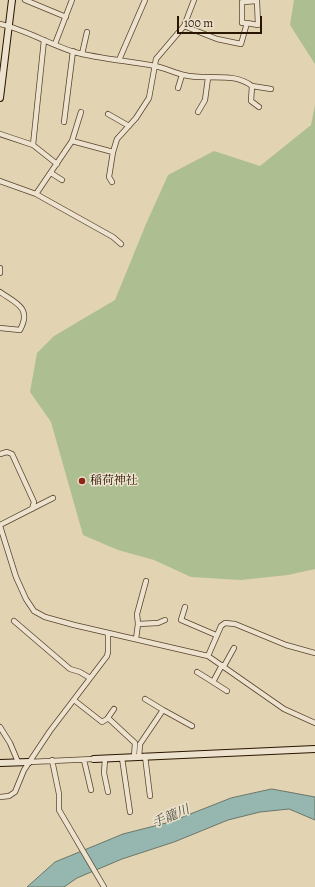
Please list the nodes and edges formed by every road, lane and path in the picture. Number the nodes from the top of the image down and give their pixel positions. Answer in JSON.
{"nodes":[{"id":1,"x":12,"y":0,"type":"edge"},
{"id":2,"x":25,"y":0,"type":"edge"},
{"id":3,"x":72,"y":0,"type":"edge"},
{"id":4,"x":145,"y":0,"type":"edge"},
{"id":5,"x":194,"y":0,"type":"edge"},
{"id":6,"x":259,"y":0,"type":"edge"},
{"id":7,"x":66,"y":17,"type":"junction"},
{"id":8,"x":0,"y":24,"type":"edge"},
{"id":9,"x":247,"y":24,"type":"junction"},
{"id":10,"x":9,"y":26,"type":"junction"},
{"id":11,"x":184,"y":26,"type":"junction"},
{"id":12,"x":87,"y":32,"type":"dead end"},
{"id":13,"x":44,"y":40,"type":"junction"},
{"id":14,"x":55,"y":44,"type":"junction"},
{"id":15,"x":73,"y":51,"type":"junction"},
{"id":16,"x":82,"y":54,"type":"junction"},
{"id":17,"x":119,"y":60,"type":"junction"},
{"id":18,"x":156,"y":66,"type":"junction"},
{"id":19,"x":182,"y":74,"type":"junction"},
{"id":20,"x":208,"y":78,"type":"junction"},
{"id":21,"x":252,"y":86,"type":"junction"},
{"id":22,"x":178,"y":88,"type":"dead end"},
{"id":23,"x":271,"y":89,"type":"dead end"},
{"id":24,"x":0,"y":97,"type":"edge"},
{"id":25,"x":259,"y":107,"type":"dead end"},
{"id":26,"x":81,"y":112,"type":"dead end"},
{"id":27,"x":198,"y":112,"type":"dead end"},
{"id":28,"x":108,"y":114,"type":"dead end"},
{"id":29,"x":64,"y":122,"type":"dead end"},
{"id":30,"x":129,"y":126,"type":"junction"},
{"id":31,"x":0,"y":134,"type":"edge"},
{"id":32,"x":72,"y":141,"type":"junction"},
{"id":33,"x":33,"y":145,"type":"junction"},
{"id":34,"x":113,"y":152,"type":"junction"},
{"id":35,"x":57,"y":164,"type":"junction"},
{"id":36,"x":51,"y":173,"type":"junction"},
{"id":37,"x":62,"y":180,"type":"dead end"},
{"id":38,"x":0,"y":182,"type":"edge"},
{"id":39,"x":112,"y":182,"type":"dead end"},
{"id":40,"x":36,"y":194,"type":"junction"},
{"id":41,"x":121,"y":244,"type":"dead end"},
{"id":42,"x":0,"y":268,"type":"edge"},
{"id":43,"x":0,"y":272,"type":"edge"},
{"id":44,"x":0,"y":292,"type":"edge"},
{"id":45,"x":0,"y":328,"type":"edge"},
{"id":46,"x":0,"y":454,"type":"edge"},
{"id":47,"x":53,"y":498,"type":"dead end"},
{"id":48,"x":32,"y":509,"type":"junction"},
{"id":49,"x":0,"y":526,"type":"edge"},
{"id":50,"x":146,"y":581,"type":"dead end"},
{"id":51,"x":185,"y":607,"type":"dead end"},
{"id":52,"x":165,"y":620,"type":"dead end"},
{"id":53,"x":14,"y":621,"type":"dead end"},
{"id":54,"x":138,"y":624,"type":"junction"},
{"id":55,"x":108,"y":634,"type":"junction"},
{"id":56,"x":216,"y":635,"type":"junction"},
{"id":57,"x":136,"y":639,"type":"junction"},
{"id":58,"x":234,"y":648,"type":"dead end"},
{"id":59,"x":315,"y":653,"type":"edge"},
{"id":60,"x":208,"y":656,"type":"junction"},
{"id":61,"x":223,"y":666,"type":"junction"},
{"id":62,"x":197,"y":672,"type":"dead end"},
{"id":63,"x":90,"y":678,"type":"junction"},
{"id":64,"x":213,"y":682,"type":"junction"},
{"id":65,"x":227,"y":691,"type":"dead end"},
{"id":66,"x":145,"y":699,"type":"dead end"},
{"id":67,"x":74,"y":700,"type":"junction"},
{"id":68,"x":114,"y":709,"type":"dead end"},
{"id":69,"x":163,"y":710,"type":"junction"},
{"id":70,"x":108,"y":718,"type":"junction"},
{"id":71,"x":315,"y":723,"type":"edge"},
{"id":72,"x":192,"y":726,"type":"dead end"},
{"id":73,"x":0,"y":728,"type":"edge"},
{"id":74,"x":315,"y":748,"type":"edge"},
{"id":75,"x":139,"y":757,"type":"junction"},
{"id":76,"x":122,"y":758,"type":"junction"},
{"id":77,"x":105,"y":759,"type":"junction"},
{"id":78,"x":52,"y":760,"type":"junction"},
{"id":79,"x":84,"y":760,"type":"junction"},
{"id":80,"x":94,"y":760,"type":"joint"},
{"id":81,"x":18,"y":762,"type":"junction"},
{"id":82,"x":29,"y":762,"type":"junction"},
{"id":83,"x":0,"y":763,"type":"edge"},
{"id":84,"x":91,"y":790,"type":"dead end"},
{"id":85,"x":108,"y":792,"type":"dead end"},
{"id":86,"x":150,"y":796,"type":"dead end"},
{"id":87,"x":0,"y":797,"type":"edge"},
{"id":88,"x":130,"y":812,"type":"dead end"},
{"id":89,"x":100,"y":885,"type":"edge"}],
"edges":[{"from":1,"to":10,"type":"street"},
{"from":2,"to":7,"type":"street"},
{"from":3,"to":7,"type":"street"},
{"from":4,"to":17,"type":"street"},
{"from":5,"to":11,"type":"street"},
{"from":6,"to":9,"type":"street"},
{"from":6,"to":9,"type":"street"},
{"from":7,"to":14,"type":"street"},
{"from":8,"to":10,"type":"street"},
{"from":9,"to":11,"type":"street"},
{"from":10,"to":13,"type":"street"},
{"from":10,"to":24,"type":"street"},
{"from":11,"to":18,"type":"street"},
{"from":12,"to":16,"type":"street"},
{"from":13,"to":14,"type":"street"},
{"from":13,"to":33,"type":"street"},
{"from":14,"to":15,"type":"street"},
{"from":15,"to":16,"type":"street"},
{"from":15,"to":29,"type":"street"},
{"from":16,"to":17,"type":"street"},
{"from":17,"to":18,"type":"street"},
{"from":18,"to":19,"type":"street"},
{"from":18,"to":30,"type":"street"},
{"from":19,"to":20,"type":"street"},
{"from":19,"to":22,"type":"street"},
{"from":20,"to":21,"type":"street"},
{"from":20,"to":27,"type":"street"},
{"from":21,"to":23,"type":"street"},
{"from":21,"to":25,"type":"street"},
{"from":26,"to":32,"type":"street"},
{"from":28,"to":30,"type":"street"},
{"from":30,"to":34,"type":"street"},
{"from":31,"to":33,"type":"street"},
{"from":32,"to":34,"type":"street"},
{"from":32,"to":35,"type":"street"},
{"from":33,"to":35,"type":"street"},
{"from":34,"to":39,"type":"street"},
{"from":35,"to":36,"type":"street"},
{"from":36,"to":37,"type":"street"},
{"from":36,"to":40,"type":"street"},
{"from":38,"to":40,"type":"street"},
{"from":40,"to":41,"type":"street"},
{"from":42,"to":43,"type":"street"},
{"from":44,"to":45,"type":"street"},
{"from":46,"to":48,"type":"street"},
{"from":47,"to":48,"type":"street"},
{"from":48,"to":49,"type":"street"},
{"from":49,"to":55,"type":"street"},
{"from":50,"to":54,"type":"street"},
{"from":51,"to":56,"type":"street"},
{"from":52,"to":54,"type":"street"},
{"from":53,"to":63,"type":"street"},
{"from":54,"to":57,"type":"street"},
{"from":55,"to":57,"type":"street"},
{"from":55,"to":63,"type":"street"},
{"from":56,"to":59,"type":"street"},
{"from":56,"to":60,"type":"street"},
{"from":57,"to":60,"type":"street"},
{"from":58,"to":61,"type":"street"},
{"from":60,"to":61,"type":"street"},
{"from":61,"to":64,"type":"street"},
{"from":61,"to":71,"type":"street"},
{"from":62,"to":64,"type":"street"},
{"from":63,"to":67,"type":"street"},
{"from":64,"to":65,"type":"street"},
{"from":66,"to":69,"type":"street"},
{"from":67,"to":70,"type":"street"},
{"from":67,"to":82,"type":"street"},
{"from":68,"to":70,"type":"street"},
{"from":69,"to":72,"type":"street"},
{"from":69,"to":75,"type":"street"},
{"from":70,"to":75,"type":"street"},
{"from":73,"to":81,"type":"street"},
{"from":74,"to":75,"type":"street"},
{"from":75,"to":76,"type":"street"},
{"from":75,"to":86,"type":"street"},
{"from":76,"to":77,"type":"street"},
{"from":76,"to":88,"type":"street"},
{"from":77,"to":80,"type":"street"},
{"from":77,"to":85,"type":"street"},
{"from":78,"to":79,"type":"street"},
{"from":78,"to":82,"type":"street"},
{"from":78,"to":89,"type":"street"},
{"from":79,"to":80,"type":"street"},
{"from":79,"to":84,"type":"street"},
{"from":81,"to":82,"type":"street"},
{"from":81,"to":83,"type":"street"},
{"from":82,"to":87,"type":"street"}]}
